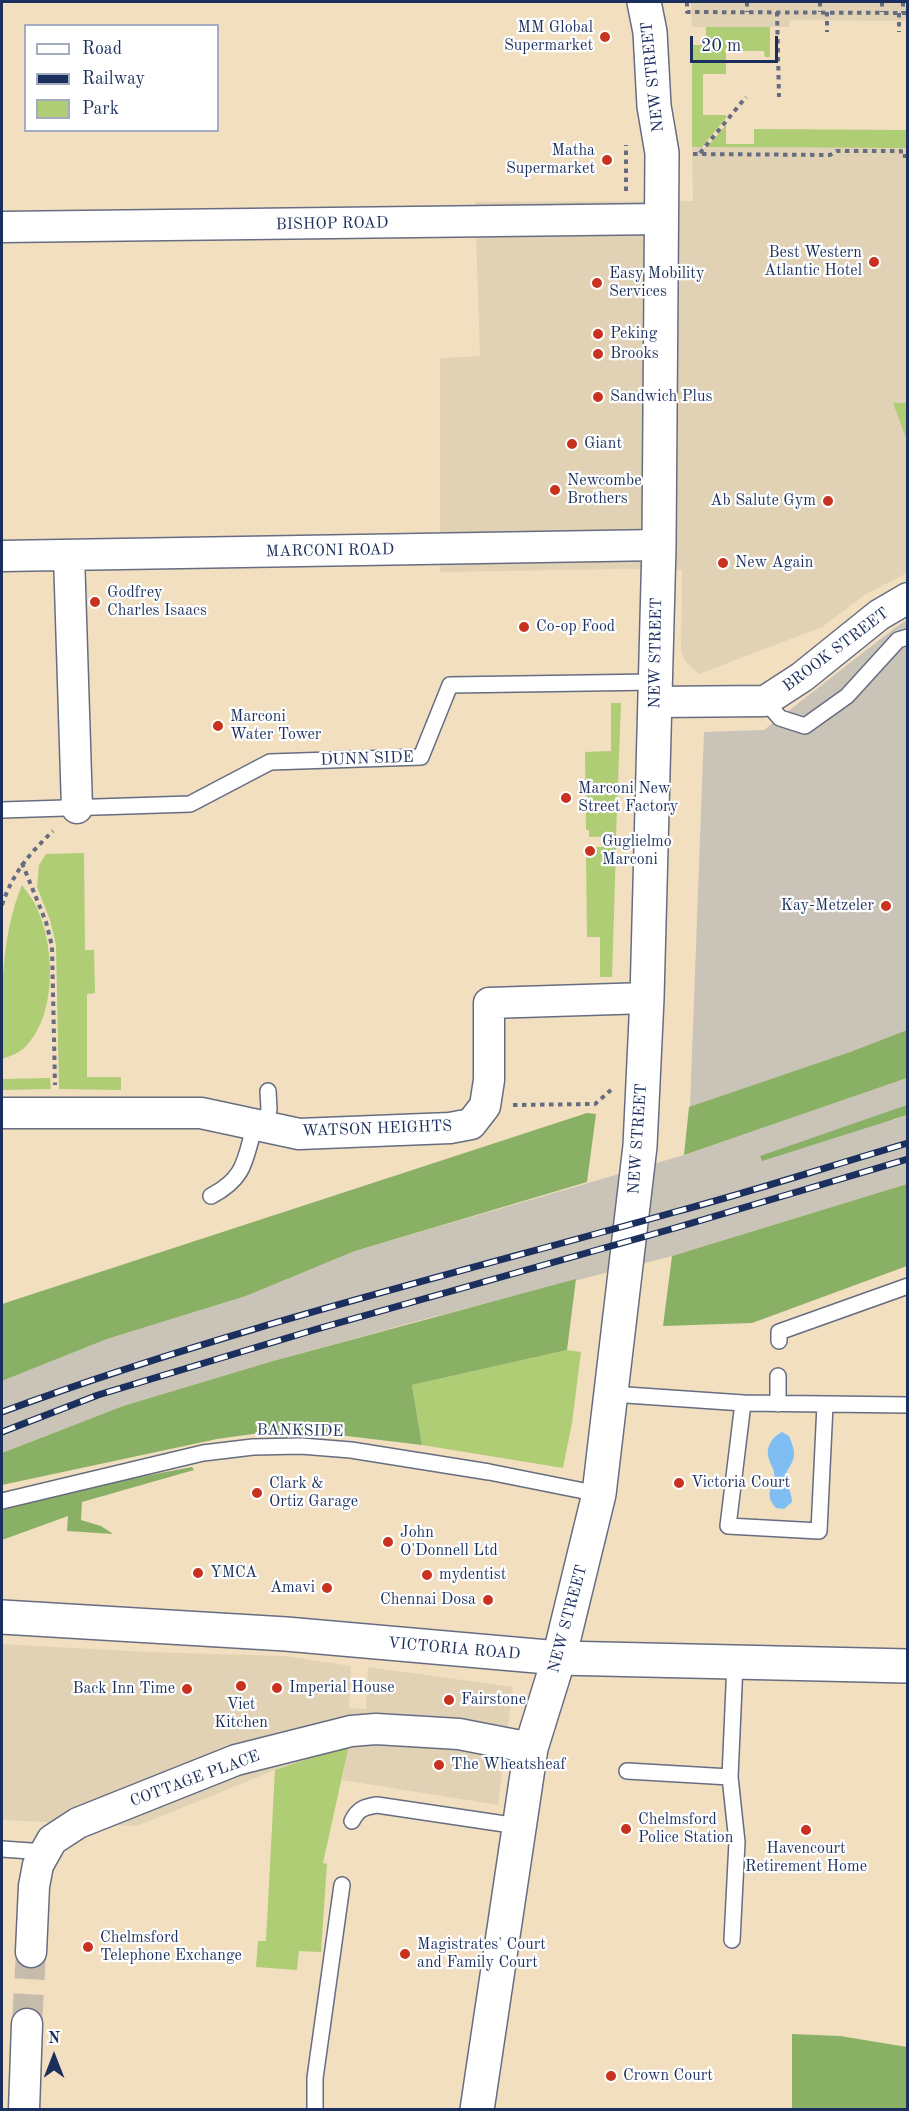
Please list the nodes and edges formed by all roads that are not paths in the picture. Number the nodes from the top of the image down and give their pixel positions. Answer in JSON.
{"nodes":[{"id":1,"x":644,"y":2,"type":"edge"},
{"id":2,"x":666,"y":2,"type":"edge"},
{"id":3,"x":662,"y":153,"type":"junction"},
{"id":4,"x":662,"y":219,"type":"junction"},
{"id":5,"x":2,"y":227,"type":"edge"},
{"id":6,"x":659,"y":544,"type":"junction"},
{"id":7,"x":69,"y":555,"type":"junction"},
{"id":8,"x":2,"y":556,"type":"edge"},
{"id":9,"x":908,"y":598,"type":"edge"},
{"id":10,"x":908,"y":637,"type":"edge"},
{"id":11,"x":655,"y":692,"type":"junction"},
{"id":12,"x":765,"y":701,"type":"junction"},
{"id":13,"x":77,"y":808,"type":"junction"},
{"id":14,"x":2,"y":810,"type":"edge"},
{"id":15,"x":646,"y":998,"type":"junction"},
{"id":16,"x":268,"y":1091,"type":"dead end"},
{"id":17,"x":2,"y":1113,"type":"edge"},
{"id":18,"x":260,"y":1125,"type":"junction"},
{"id":19,"x":211,"y":1196,"type":"dead end"},
{"id":20,"x":908,"y":1286,"type":"edge"},
{"id":21,"x":779,"y":1341,"type":"dead end"},
{"id":22,"x":778,"y":1376,"type":"dead end"},
{"id":23,"x":612,"y":1394,"type":"junction"},
{"id":24,"x":743,"y":1403,"type":"junction"},
{"id":25,"x":778,"y":1404,"type":"junction"},
{"id":26,"x":825,"y":1405,"type":"junction"},
{"id":27,"x":908,"y":1405,"type":"edge"},
{"id":28,"x":599,"y":1494,"type":"junction"},
{"id":29,"x":2,"y":1501,"type":"edge"},
{"id":30,"x":2,"y":1617,"type":"edge"},
{"id":31,"x":560,"y":1658,"type":"junction"},
{"id":32,"x":735,"y":1663,"type":"junction"},
{"id":33,"x":908,"y":1666,"type":"edge"},
{"id":34,"x":531,"y":1748,"type":"junction"},
{"id":35,"x":627,"y":1771,"type":"dead end"},
{"id":36,"x":730,"y":1777,"type":"junction"},
{"id":37,"x":352,"y":1821,"type":"dead end"},
{"id":38,"x":518,"y":1826,"type":"junction"},
{"id":39,"x":2,"y":1850,"type":"edge"},
{"id":40,"x":45,"y":1852,"type":"junction"},
{"id":41,"x":342,"y":1885,"type":"dead end"},
{"id":42,"x":732,"y":1940,"type":"dead end"},
{"id":43,"x":31,"y":1952,"type":"tunnel mouth"},
{"id":44,"x":27,"y":2024,"type":"tunnel mouth"},
{"id":45,"x":24,"y":2109,"type":"edge"},
{"id":46,"x":315,"y":2109,"type":"edge"},
{"id":47,"x":477,"y":2109,"type":"edge"}],
"edges":[{"from":1,"to":3,"type":"main road","name":"NEW STREET"},
{"from":2,"to":3,"type":"main road","name":"NEW STREET"},
{"from":3,"to":4,"type":"main road","name":"NEW STREET"},
{"from":4,"to":5,"type":"street","name":"BISHOP ROAD"},
{"from":4,"to":6,"type":"main road","name":"NEW STREET"},
{"from":6,"to":7,"type":"street","name":"MARCONI ROAD"},
{"from":6,"to":11,"type":"main road","name":"NEW STREET"},
{"from":7,"to":8,"type":"street","name":"MARCONI ROAD"},
{"from":7,"to":13,"type":"street"},
{"from":9,"to":12,"type":"street","name":"BROOK STREET"},
{"from":10,"to":12,"type":"lane"},
{"from":11,"to":12,"type":"street","name":"BROOK STREET"},
{"from":11,"to":13,"type":"lane","name":"DUNN SIDE"},
{"from":11,"to":15,"type":"main road","name":"NEW STREET"},
{"from":13,"to":14,"type":"lane","name":"DUNN SIDE"},
{"from":15,"to":18,"type":"street","name":"WATSON HEIGHTS"},
{"from":15,"to":23,"type":"main road","name":"NEW STREET"},
{"from":16,"to":18,"type":"lane"},
{"from":17,"to":18,"type":"street","name":"WATSON HEIGHTS"},
{"from":18,"to":19,"type":"lane"},
{"from":20,"to":21,"type":"lane"},
{"from":22,"to":25,"type":"lane"},
{"from":23,"to":24,"type":"lane"},
{"from":23,"to":28,"type":"main road","name":"NEW STREET"},
{"from":24,"to":25,"type":"lane"},
{"from":24,"to":26,"type":"lane"},
{"from":25,"to":26,"type":"lane"},
{"from":26,"to":27,"type":"lane"},
{"from":28,"to":29,"type":"lane","name":"BANKSIDE"},
{"from":28,"to":31,"type":"main road","name":"NEW STREET"},
{"from":30,"to":31,"type":"main road","name":"VICTORIA ROAD"},
{"from":31,"to":32,"type":"main road","name":"VICTORIA ROAD"},
{"from":31,"to":34,"type":"main road","name":"NEW STREET"},
{"from":32,"to":33,"type":"main road","name":"VICTORIA ROAD"},
{"from":32,"to":36,"type":"lane"},
{"from":34,"to":38,"type":"main road","name":"NEW STREET"},
{"from":34,"to":40,"type":"street","name":"COTTAGE PLACE"},
{"from":35,"to":36,"type":"lane"},
{"from":36,"to":42,"type":"lane"},
{"from":37,"to":38,"type":"lane"},
{"from":38,"to":47,"type":"main road","name":"NEW STREET"},
{"from":39,"to":40,"type":"lane"},
{"from":40,"to":43,"type":"street","name":"COTTAGE PLACE"},
{"from":41,"to":46,"type":"lane"},
{"from":44,"to":45,"type":"street"}]}
